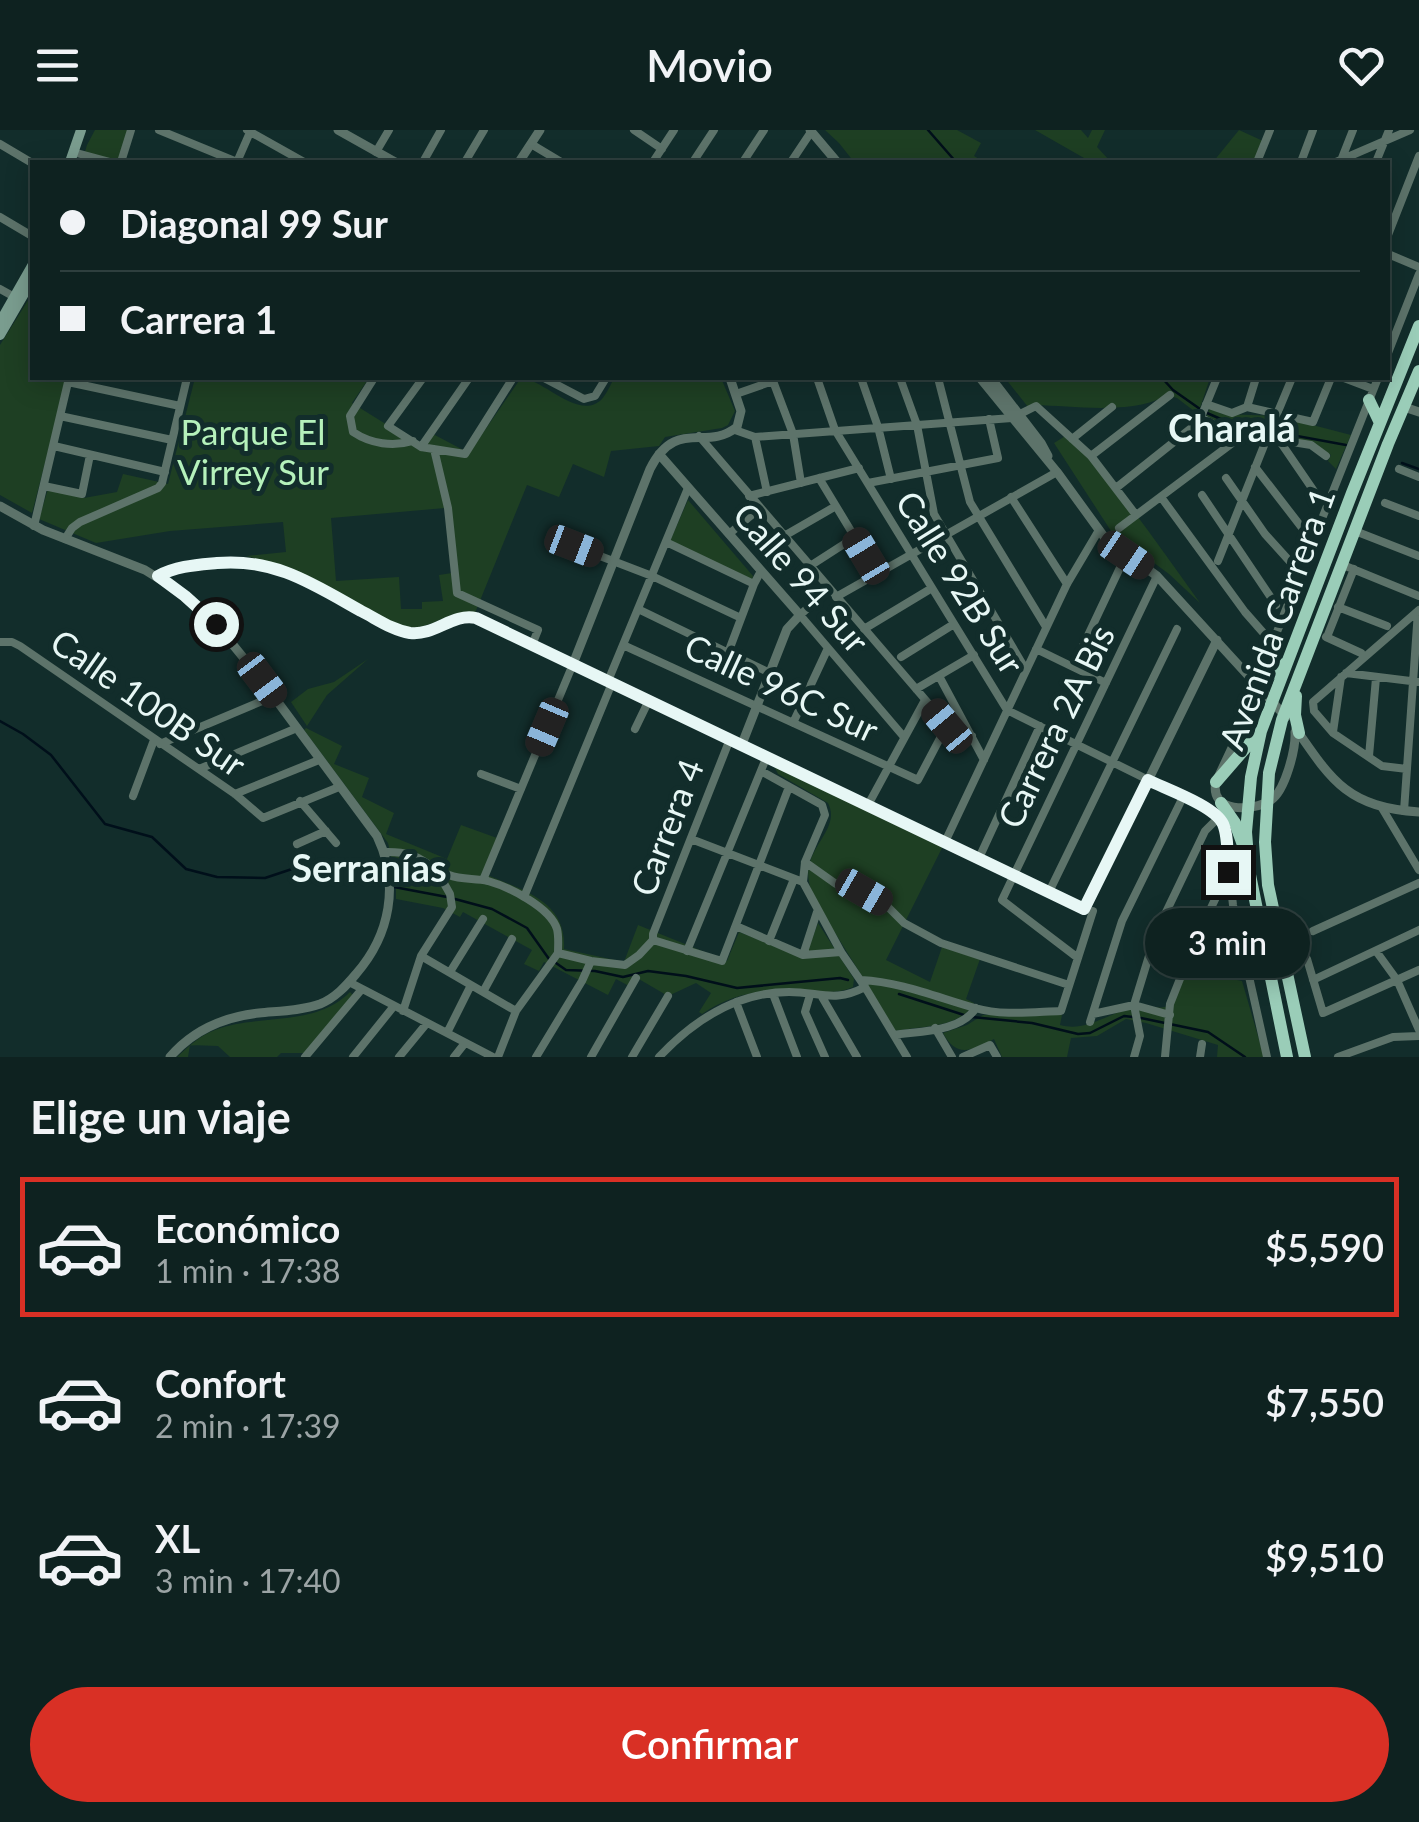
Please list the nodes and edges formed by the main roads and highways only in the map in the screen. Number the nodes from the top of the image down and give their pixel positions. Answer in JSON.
{"nodes":[{"id":1,"x":84,"y":130,"type":"edge"},
{"id":2,"x":74,"y":158,"type":"edge"},
{"id":3,"x":30,"y":271,"type":"edge"},
{"id":4,"x":30,"y":283,"type":"edge"},
{"id":5,"x":18,"y":299,"type":"junction"},
{"id":6,"x":0,"y":322,"type":"edge"},
{"id":7,"x":1419,"y":326,"type":"edge"},
{"id":8,"x":0,"y":335,"type":"edge"},
{"id":9,"x":1419,"y":371,"type":"edge"},
{"id":10,"x":1371,"y":395,"type":"road end"},
{"id":11,"x":1380,"y":424,"type":"junction"},
{"id":12,"x":1291,"y":653,"type":"junction"},
{"id":13,"x":1300,"y":678,"type":"junction"},
{"id":14,"x":1252,"y":679,"type":"road end"},
{"id":15,"x":1292,"y":725,"type":"junction"},
{"id":16,"x":1261,"y":731,"type":"junction"},
{"id":17,"x":1216,"y":782,"type":"road end"},
{"id":18,"x":1223,"y":811,"type":"road end"},
{"id":19,"x":1247,"y":856,"type":"junction"},
{"id":20,"x":1287,"y":1057,"type":"edge"},
{"id":21,"x":1305,"y":1057,"type":"edge"}],
"edges":[{"from":1,"to":2,"type":"main road"},
{"from":3,"to":5,"type":"main road"},
{"from":4,"to":5,"type":"main road"},
{"from":5,"to":6,"type":"main road"},
{"from":5,"to":8,"type":"main road"},
{"from":7,"to":11,"type":"highway","name":"Avenida Carrera 1"},
{"from":9,"to":13,"type":"highway","name":"Avenida Carrera 1"},
{"from":10,"to":11,"type":"highway"},
{"from":11,"to":12,"type":"highway","name":"Avenida Carrera 1"},
{"from":12,"to":14,"type":"highway"},
{"from":12,"to":16,"type":"highway","name":"Avenida Carrera 1"},
{"from":13,"to":15,"type":"highway","name":"Avenida Carrera 1"},
{"from":13,"to":15,"type":"highway"},
{"from":15,"to":21,"type":"highway","name":"Avenida Carrera 1"},
{"from":16,"to":17,"type":"highway"},
{"from":16,"to":19,"type":"highway","name":"Avenida Carrera 1"},
{"from":18,"to":19,"type":"highway"},
{"from":19,"to":20,"type":"highway","name":"Avenida Carrera 1"}]}
